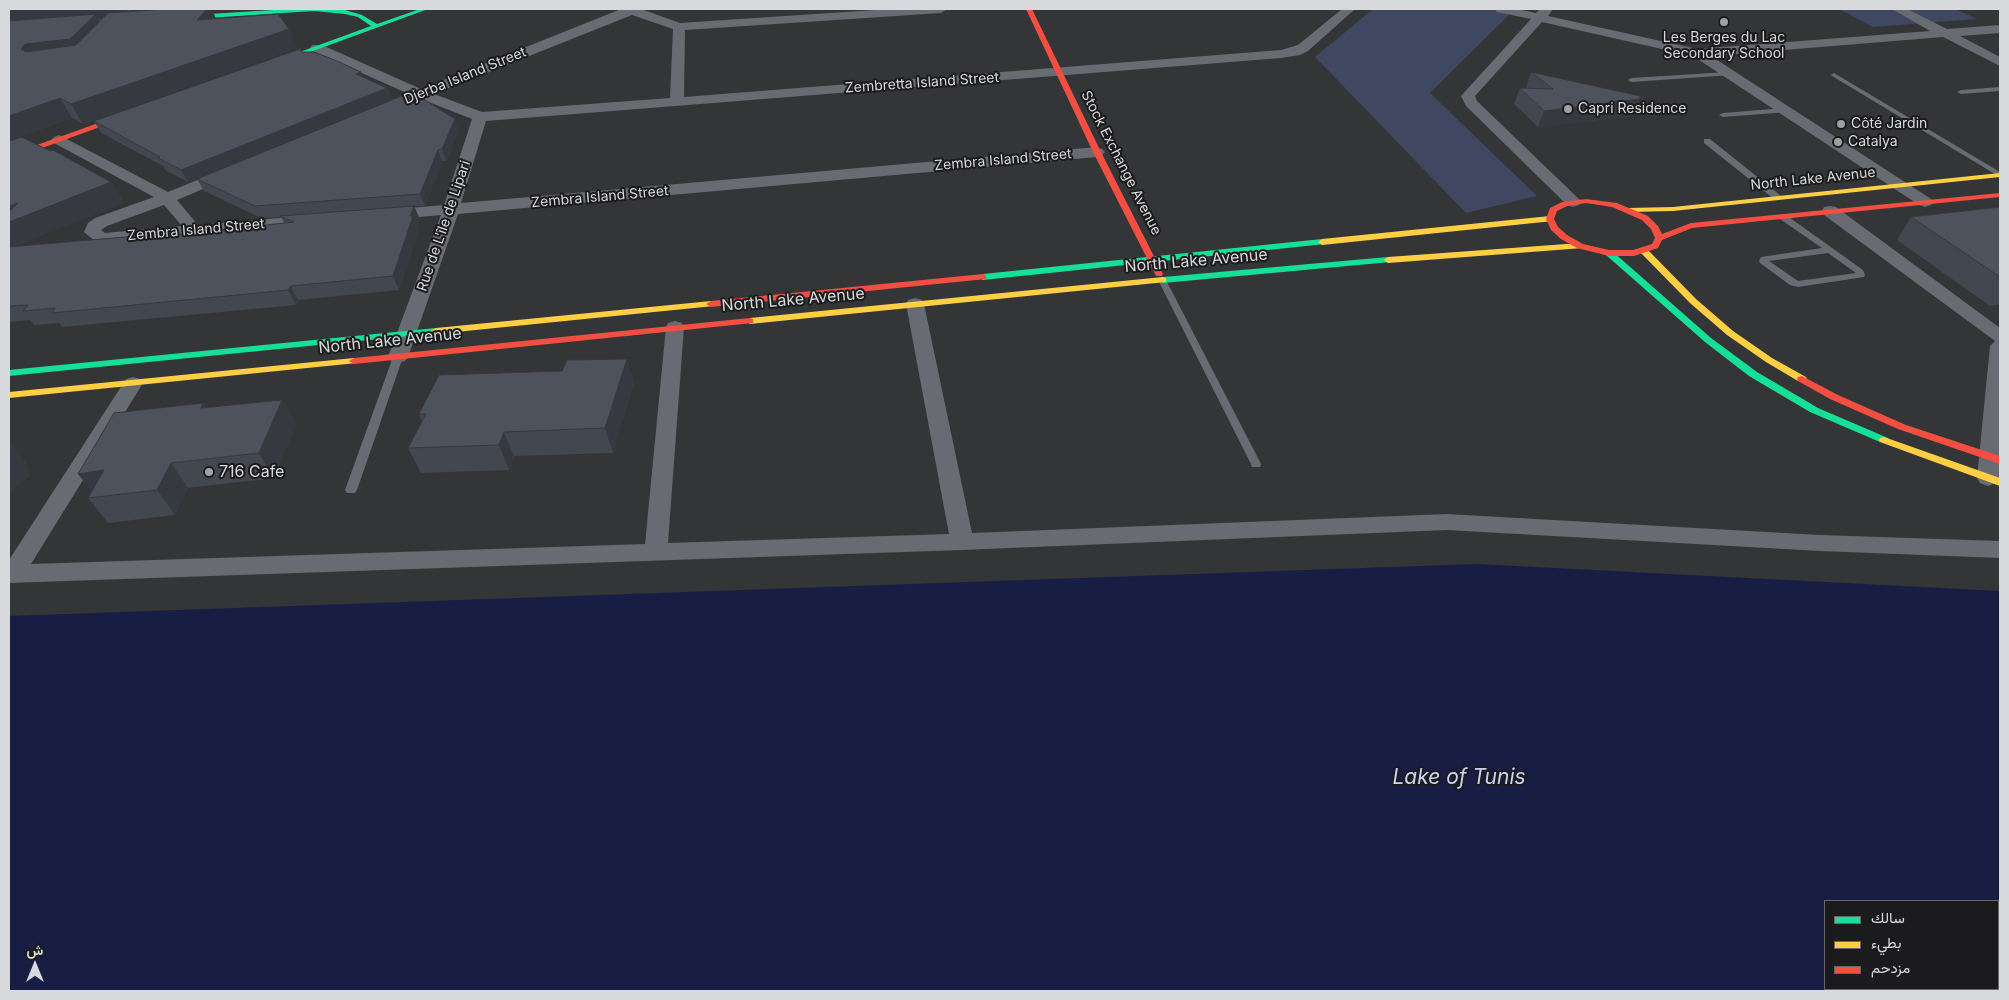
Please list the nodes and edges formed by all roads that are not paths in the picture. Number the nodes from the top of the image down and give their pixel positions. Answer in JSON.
{"nodes":[{"id":1,"x":425,"y":9,"type":"edge"},
{"id":2,"x":631,"y":9,"type":"edge"},
{"id":3,"x":941,"y":9,"type":"edge"},
{"id":4,"x":1029,"y":9,"type":"edge"},
{"id":5,"x":1349,"y":9,"type":"edge"},
{"id":6,"x":1501,"y":9,"type":"edge"},
{"id":7,"x":1898,"y":9,"type":"edge"},
{"id":8,"x":247,"y":11,"type":"edge"},
{"id":9,"x":1543,"y":13,"type":"edge"},
{"id":10,"x":168,"y":19,"type":"edge"},
{"id":11,"x":375,"y":26,"type":"junction"},
{"id":12,"x":678,"y":27,"type":"junction"},
{"id":13,"x":2000,"y":29,"type":"edge"},
{"id":14,"x":1945,"y":33,"type":"junction"},
{"id":15,"x":317,"y":48,"type":"junction"},
{"id":16,"x":1697,"y":53,"type":"junction"},
{"id":17,"x":2000,"y":62,"type":"edge"},
{"id":18,"x":262,"y":67,"type":"edge"},
{"id":19,"x":1059,"y":73,"type":"junction"},
{"id":20,"x":1729,"y":74,"type":"junction"},
{"id":21,"x":1834,"y":76,"type":"dead end"},
{"id":22,"x":1631,"y":80,"type":"dead end"},
{"id":23,"x":2000,"y":89,"type":"edge"},
{"id":24,"x":1961,"y":92,"type":"dead end"},
{"id":25,"x":421,"y":94,"type":"junction"},
{"id":26,"x":677,"y":100,"type":"junction"},
{"id":27,"x":142,"y":110,"type":"edge"},
{"id":28,"x":1785,"y":110,"type":"junction"},
{"id":29,"x":1723,"y":115,"type":"dead end"},
{"id":30,"x":367,"y":116,"type":"edge"},
{"id":31,"x":480,"y":117,"type":"junction"},
{"id":32,"x":59,"y":140,"type":"junction"},
{"id":33,"x":1707,"y":141,"type":"dead end"},
{"id":34,"x":1097,"y":152,"type":"junction"},
{"id":35,"x":9,"y":158,"type":"edge"},
{"id":36,"x":240,"y":168,"type":"edge"},
{"id":37,"x":2000,"y":175,"type":"edge"},
{"id":38,"x":1899,"y":185,"type":"junction"},
{"id":39,"x":2000,"y":195,"type":"edge"},
{"id":40,"x":1777,"y":197,"type":"junction"},
{"id":41,"x":167,"y":198,"type":"junction"},
{"id":42,"x":1573,"y":202,"type":"junction"},
{"id":43,"x":1925,"y":202,"type":"junction"},
{"id":44,"x":451,"y":210,"type":"junction"},
{"id":45,"x":1628,"y":210,"type":"junction"},
{"id":46,"x":1830,"y":211,"type":"junction"},
{"id":47,"x":372,"y":216,"type":"edge"},
{"id":48,"x":1783,"y":216,"type":"junction"},
{"id":49,"x":332,"y":219,"type":"edge"},
{"id":50,"x":1550,"y":219,"type":"junction"},
{"id":51,"x":193,"y":229,"type":"junction"},
{"id":52,"x":1659,"y":238,"type":"junction"},
{"id":53,"x":1580,"y":246,"type":"junction"},
{"id":54,"x":1830,"y":250,"type":"junction"},
{"id":55,"x":1644,"y":251,"type":"junction"},
{"id":56,"x":1609,"y":253,"type":"junction"},
{"id":57,"x":1152,"y":260,"type":"junction"},
{"id":58,"x":1162,"y":280,"type":"junction"},
{"id":59,"x":915,"y":304,"type":"junction"},
{"id":60,"x":675,"y":327,"type":"junction"},
{"id":61,"x":407,"y":334,"type":"junction"},
{"id":62,"x":2000,"y":337,"type":"edge"},
{"id":63,"x":2000,"y":346,"type":"edge"},
{"id":64,"x":398,"y":357,"type":"junction"},
{"id":65,"x":9,"y":373,"type":"edge"},
{"id":66,"x":134,"y":383,"type":"junction"},
{"id":67,"x":9,"y":395,"type":"edge"},
{"id":68,"x":1995,"y":458,"type":"edge"},
{"id":69,"x":1256,"y":464,"type":"dead end"},
{"id":70,"x":1994,"y":480,"type":"edge"},
{"id":71,"x":351,"y":490,"type":"dead end"},
{"id":72,"x":962,"y":542,"type":"junction"},
{"id":73,"x":2000,"y":550,"type":"edge"},
{"id":74,"x":656,"y":552,"type":"junction"},
{"id":75,"x":11,"y":574,"type":"edge"}],
"edges":[{"from":1,"to":11,"type":"main road"},
{"from":2,"to":12,"type":"street"},
{"from":2,"to":25,"type":"street","name":"Djerba Island Street"},
{"from":3,"to":12,"type":"street"},
{"from":4,"to":19,"type":"main road","name":"Stock Exchange Avenue"},
{"from":5,"to":19,"type":"street","name":"Zembretta Island Street"},
{"from":6,"to":9,"type":"street"},
{"from":7,"to":14,"type":"street"},
{"from":8,"to":10,"type":"main road"},
{"from":8,"to":11,"type":"main road"},
{"from":9,"to":16,"type":"street"},
{"from":9,"to":42,"type":"street"},
{"from":11,"to":15,"type":"main road"},
{"from":12,"to":26,"type":"street"},
{"from":13,"to":14,"type":"street"},
{"from":14,"to":16,"type":"street"},
{"from":14,"to":17,"type":"street"},
{"from":15,"to":18,"type":"main road"},
{"from":15,"to":25,"type":"street"},
{"from":16,"to":20,"type":"street"},
{"from":19,"to":26,"type":"street","name":"Zembretta Island Street"},
{"from":19,"to":34,"type":"main road","name":"Stock Exchange Avenue"},
{"from":20,"to":22,"type":"lane"},
{"from":20,"to":28,"type":"street"},
{"from":21,"to":37,"type":"lane"},
{"from":23,"to":24,"type":"lane"},
{"from":25,"to":30,"type":"street","name":"Djerba Island Street"},
{"from":25,"to":31,"type":"street"},
{"from":26,"to":31,"type":"street","name":"Zembretta Island Street"},
{"from":27,"to":32,"type":"main road"},
{"from":28,"to":29,"type":"lane"},
{"from":28,"to":38,"type":"street"},
{"from":31,"to":44,"type":"street","name":"Rue de L'île de Lipari"},
{"from":32,"to":35,"type":"main road"},
{"from":32,"to":41,"type":"street"},
{"from":33,"to":40,"type":"lane"},
{"from":34,"to":44,"type":"street","name":"Zembra Island Street"},
{"from":34,"to":57,"type":"main road","name":"Stock Exchange Avenue"},
{"from":36,"to":41,"type":"street"},
{"from":37,"to":38,"type":"main road","name":"North Lake Avenue"},
{"from":38,"to":40,"type":"main road","name":"North Lake Avenue"},
{"from":38,"to":43,"type":"street"},
{"from":39,"to":43,"type":"main road"},
{"from":40,"to":45,"type":"main road","name":"North Lake Avenue"},
{"from":41,"to":51,"type":"street"},
{"from":41,"to":51,"type":"street","name":"Zembra Island Street"},
{"from":42,"to":45,"type":"main road"},
{"from":42,"to":50,"type":"main road"},
{"from":43,"to":46,"type":"main road"},
{"from":44,"to":47,"type":"street","name":"Zembra Island Street"},
{"from":44,"to":61,"type":"street","name":"Rue de L'île de Lipari"},
{"from":45,"to":52,"type":"main road"},
{"from":46,"to":48,"type":"main road"},
{"from":46,"to":62,"type":"street"},
{"from":48,"to":52,"type":"main road"},
{"from":48,"to":54,"type":"lane"},
{"from":49,"to":51,"type":"street","name":"Zembra Island Street"},
{"from":50,"to":53,"type":"main road"},
{"from":50,"to":57,"type":"main road","name":"North Lake Avenue"},
{"from":52,"to":55,"type":"main road"},
{"from":53,"to":56,"type":"main road"},
{"from":53,"to":58,"type":"main road","name":"North Lake Avenue"},
{"from":54,"to":54,"type":"lane"},
{"from":55,"to":56,"type":"main road"},
{"from":55,"to":68,"type":"main road"},
{"from":56,"to":70,"type":"main road"},
{"from":57,"to":58,"type":"main road","name":"Stock Exchange Avenue"},
{"from":57,"to":61,"type":"main road","name":"North Lake Avenue"},
{"from":58,"to":59,"type":"main road","name":"North Lake Avenue"},
{"from":58,"to":69,"type":"lane","name":"Stock Exchange Avenue"},
{"from":59,"to":60,"type":"main road","name":"North Lake Avenue"},
{"from":59,"to":72,"type":"street"},
{"from":60,"to":64,"type":"main road","name":"North Lake Avenue"},
{"from":60,"to":74,"type":"street"},
{"from":61,"to":64,"type":"street","name":"Rue de L'île de Lipari"},
{"from":61,"to":65,"type":"main road","name":"North Lake Avenue"},
{"from":63,"to":68,"type":"street"},
{"from":64,"to":66,"type":"main road","name":"North Lake Avenue"},
{"from":64,"to":71,"type":"lane"},
{"from":66,"to":67,"type":"main road","name":"North Lake Avenue"},
{"from":66,"to":75,"type":"street"},
{"from":68,"to":70,"type":"street"},
{"from":72,"to":73,"type":"street"},
{"from":72,"to":74,"type":"street"},
{"from":74,"to":75,"type":"street"}]}
